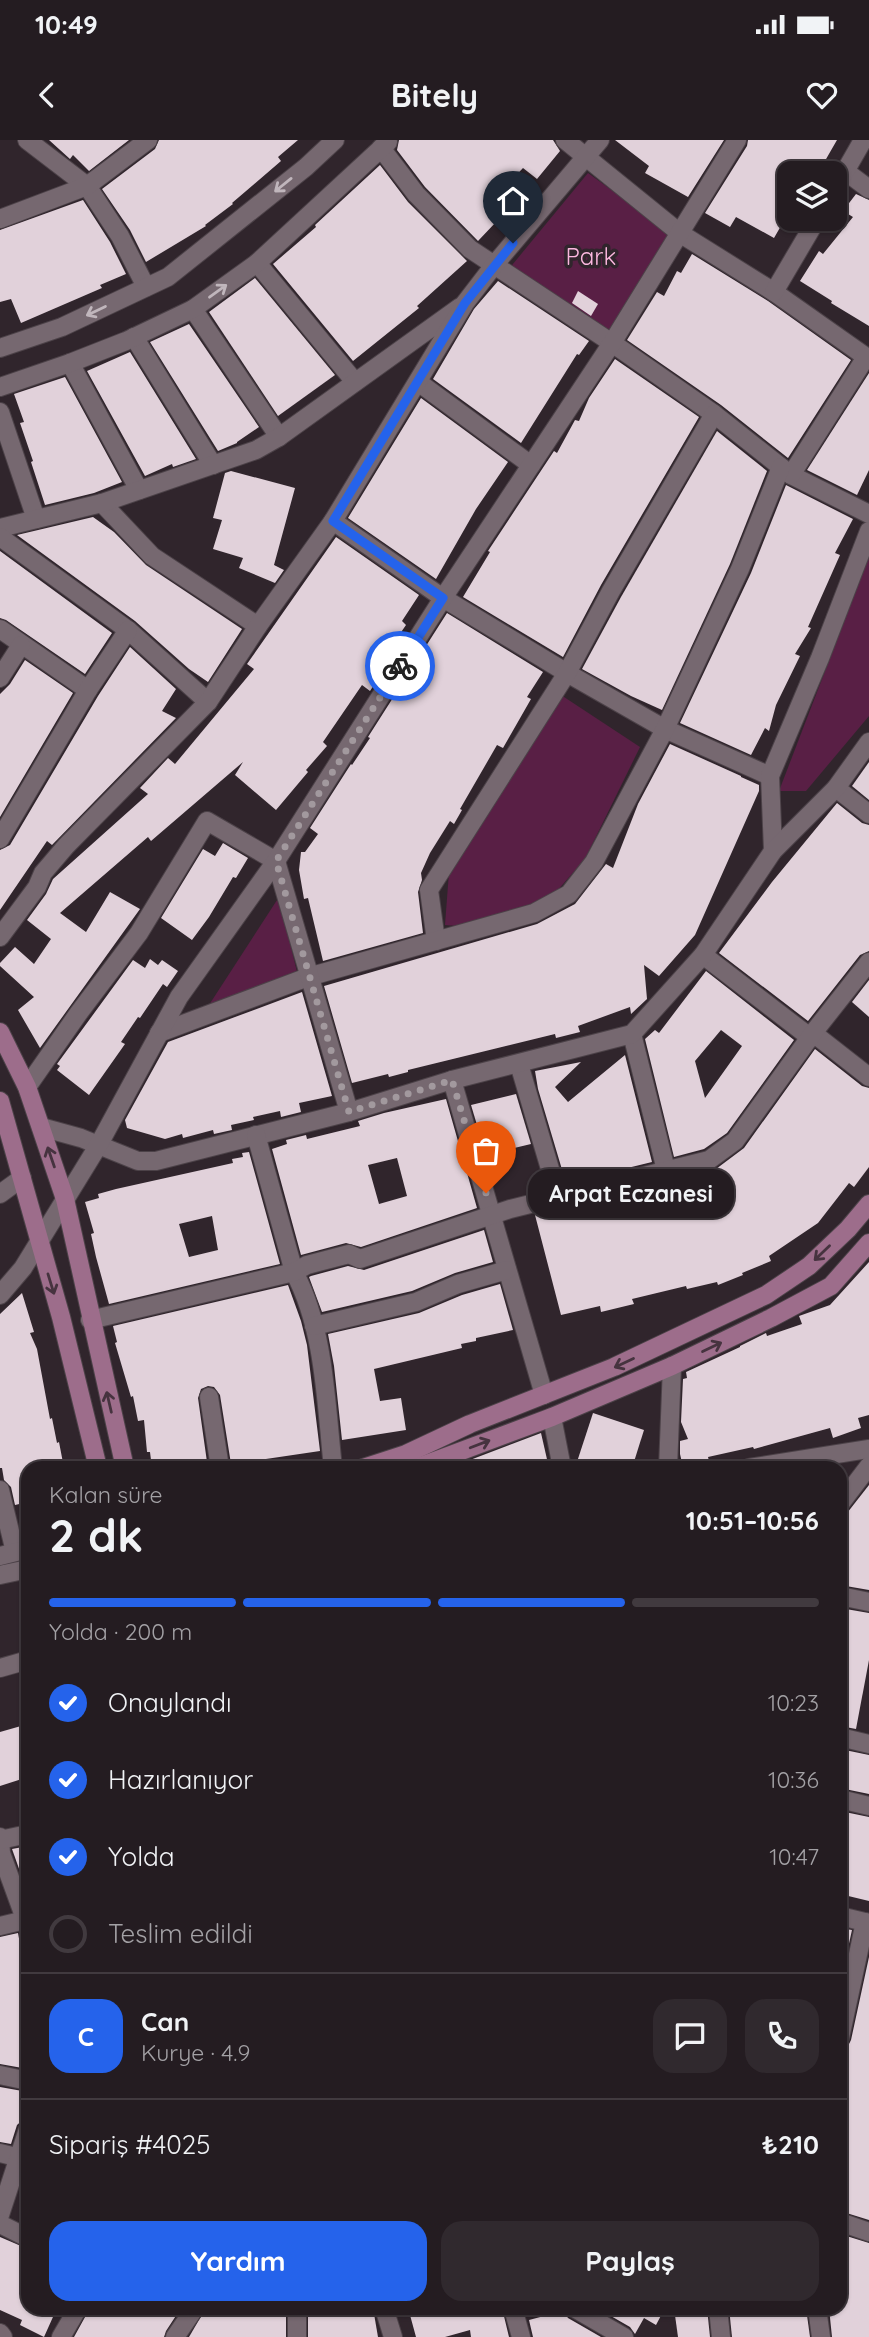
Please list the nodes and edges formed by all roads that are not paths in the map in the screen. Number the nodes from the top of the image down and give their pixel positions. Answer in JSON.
{"nodes":[{"id":1,"x":27,"y":140,"type":"edge"},
{"id":2,"x":148,"y":140,"type":"edge"},
{"id":3,"x":335,"y":140,"type":"edge"},
{"id":4,"x":565,"y":140,"type":"edge"},
{"id":5,"x":600,"y":140,"type":"edge"},
{"id":6,"x":737,"y":140,"type":"edge"},
{"id":7,"x":863,"y":140,"type":"edge"},
{"id":8,"x":386,"y":144,"type":"edge"},
{"id":9,"x":586,"y":158,"type":"junction"},
{"id":10,"x":847,"y":168,"type":"edge"},
{"id":11,"x":847,"y":172,"type":"edge"},
{"id":12,"x":87,"y":186,"type":"junction"},
{"id":13,"x":869,"y":189,"type":"edge"},
{"id":14,"x":0,"y":219,"type":"edge"},
{"id":15,"x":810,"y":231,"type":"edge"},
{"id":16,"x":681,"y":234,"type":"junction"},
{"id":17,"x":257,"y":263,"type":"junction"},
{"id":18,"x":495,"y":264,"type":"junction"},
{"id":19,"x":146,"y":287,"type":"junction"},
{"id":20,"x":774,"y":292,"type":"junction"},
{"id":21,"x":465,"y":303,"type":"junction"},
{"id":22,"x":193,"y":309,"type":"junction"},
{"id":23,"x":134,"y":337,"type":"junction"},
{"id":24,"x":612,"y":343,"type":"junction"},
{"id":25,"x":0,"y":348,"type":"edge"},
{"id":26,"x":867,"y":358,"type":"edge"},
{"id":27,"x":70,"y":363,"type":"junction"},
{"id":28,"x":355,"y":382,"type":"junction"},
{"id":29,"x":418,"y":383,"type":"junction"},
{"id":30,"x":0,"y":387,"type":"edge"},
{"id":31,"x":0,"y":412,"type":"edge"},
{"id":32,"x":713,"y":414,"type":"junction"},
{"id":33,"x":279,"y":437,"type":"junction"},
{"id":34,"x":213,"y":465,"type":"junction"},
{"id":35,"x":531,"y":465,"type":"junction"},
{"id":36,"x":786,"y":471,"type":"junction"},
{"id":37,"x":139,"y":490,"type":"junction"},
{"id":38,"x":102,"y":503,"type":"junction"},
{"id":39,"x":869,"y":514,"type":"edge"},
{"id":40,"x":36,"y":519,"type":"junction"},
{"id":41,"x":333,"y":521,"type":"junction"},
{"id":42,"x":0,"y":528,"type":"edge"},
{"id":43,"x":869,"y":531,"type":"edge"},
{"id":44,"x":0,"y":537,"type":"edge"},
{"id":45,"x":443,"y":598,"type":"junction"},
{"id":46,"x":258,"y":626,"type":"junction"},
{"id":47,"x":0,"y":629,"type":"edge"},
{"id":48,"x":128,"y":630,"type":"junction"},
{"id":49,"x":21,"y":645,"type":"junction"},
{"id":50,"x":567,"y":673,"type":"junction"},
{"id":51,"x":0,"y":678,"type":"edge"},
{"id":52,"x":88,"y":690,"type":"junction"},
{"id":53,"x":208,"y":702,"type":"junction"},
{"id":54,"x":665,"y":729,"type":"junction"},
{"id":55,"x":869,"y":742,"type":"edge"},
{"id":56,"x":770,"y":776,"type":"junction"},
{"id":57,"x":836,"y":788,"type":"junction"},
{"id":58,"x":869,"y":814,"type":"edge"},
{"id":59,"x":0,"y":839,"type":"edge"},
{"id":60,"x":773,"y":851,"type":"junction"},
{"id":61,"x":276,"y":861,"type":"junction"},
{"id":62,"x":0,"y":937,"type":"edge"},
{"id":63,"x":436,"y":941,"type":"junction"},
{"id":64,"x":703,"y":955,"type":"junction"},
{"id":65,"x":869,"y":962,"type":"edge"},
{"id":66,"x":308,"y":977,"type":"junction"},
{"id":67,"x":0,"y":1032,"type":"edge"},
{"id":68,"x":159,"y":1033,"type":"junction"},
{"id":69,"x":632,"y":1034,"type":"junction"},
{"id":70,"x":812,"y":1035,"type":"junction"},
{"id":71,"x":519,"y":1064,"type":"junction"},
{"id":72,"x":869,"y":1077,"type":"edge"},
{"id":73,"x":452,"y":1080,"type":"junction"},
{"id":74,"x":27,"y":1087,"type":"junction"},
{"id":75,"x":1,"y":1108,"type":"edge"},
{"id":76,"x":349,"y":1112,"type":"junction"},
{"id":77,"x":41,"y":1127,"type":"junction"},
{"id":78,"x":257,"y":1135,"type":"junction"},
{"id":79,"x":98,"y":1146,"type":"junction"},
{"id":80,"x":666,"y":1170,"type":"junction"},
{"id":81,"x":22,"y":1178,"type":"junction"},
{"id":82,"x":0,"y":1194,"type":"edge"},
{"id":83,"x":558,"y":1196,"type":"junction"},
{"id":84,"x":65,"y":1199,"type":"junction"},
{"id":85,"x":869,"y":1204,"type":"edge"},
{"id":86,"x":493,"y":1216,"type":"junction"},
{"id":87,"x":39,"y":1242,"type":"junction"},
{"id":88,"x":869,"y":1243,"type":"edge"},
{"id":89,"x":508,"y":1270,"type":"junction"},
{"id":90,"x":294,"y":1272,"type":"junction"},
{"id":91,"x":0,"y":1295,"type":"edge"},
{"id":92,"x":90,"y":1320,"type":"junction"},
{"id":93,"x":314,"y":1326,"type":"junction"},
{"id":94,"x":672,"y":1366,"type":"junction"},
{"id":95,"x":544,"y":1395,"type":"junction"},
{"id":96,"x":209,"y":1397,"type":"dead end"},
{"id":97,"x":552,"y":1417,"type":"junction"},
{"id":98,"x":869,"y":1449,"type":"edge"},
{"id":99,"x":96,"y":1461,"type":"edge"},
{"id":100,"x":123,"y":1461,"type":"edge"},
{"id":101,"x":219,"y":1461,"type":"edge"},
{"id":102,"x":332,"y":1461,"type":"edge"},
{"id":103,"x":384,"y":1461,"type":"edge"},
{"id":104,"x":435,"y":1461,"type":"edge"},
{"id":105,"x":561,"y":1461,"type":"edge"},
{"id":106,"x":668,"y":1461,"type":"edge"},
{"id":107,"x":793,"y":1461,"type":"edge"},
{"id":108,"x":869,"y":1466,"type":"edge"},
{"id":109,"x":0,"y":1490,"type":"edge"},
{"id":110,"x":847,"y":1495,"type":"edge"},
{"id":111,"x":14,"y":1552,"type":"edge"},
{"id":112,"x":21,"y":1570,"type":"edge"},
{"id":113,"x":0,"y":1575,"type":"edge"},
{"id":114,"x":847,"y":1597,"type":"edge"},
{"id":115,"x":869,"y":1602,"type":"edge"},
{"id":116,"x":21,"y":1662,"type":"edge"},
{"id":117,"x":0,"y":1668,"type":"edge"},
{"id":118,"x":847,"y":1739,"type":"edge"},
{"id":119,"x":869,"y":1744,"type":"edge"},
{"id":120,"x":847,"y":1801,"type":"edge"},
{"id":121,"x":869,"y":1806,"type":"edge"},
{"id":122,"x":21,"y":1835,"type":"edge"},
{"id":123,"x":0,"y":1839,"type":"edge"},
{"id":124,"x":21,"y":1907,"type":"edge"},
{"id":125,"x":847,"y":1918,"type":"edge"},
{"id":126,"x":867,"y":1923,"type":"edge"},
{"id":127,"x":21,"y":1924,"type":"edge"},
{"id":128,"x":0,"y":1926,"type":"edge"},
{"id":129,"x":847,"y":2008,"type":"edge"},
{"id":130,"x":0,"y":2075,"type":"edge"},
{"id":131,"x":21,"y":2080,"type":"edge"},
{"id":132,"x":0,"y":2153,"type":"edge"},
{"id":133,"x":21,"y":2158,"type":"edge"},
{"id":134,"x":21,"y":2166,"type":"edge"},
{"id":135,"x":0,"y":2215,"type":"edge"},
{"id":136,"x":0,"y":2224,"type":"edge"},
{"id":137,"x":847,"y":2224,"type":"edge"},
{"id":138,"x":869,"y":2232,"type":"edge"},
{"id":139,"x":21,"y":2234,"type":"edge"},
{"id":140,"x":74,"y":2315,"type":"edge"},
{"id":141,"x":190,"y":2315,"type":"edge"},
{"id":142,"x":297,"y":2315,"type":"edge"},
{"id":143,"x":386,"y":2315,"type":"edge"},
{"id":144,"x":515,"y":2315,"type":"edge"},
{"id":145,"x":586,"y":2315,"type":"edge"},
{"id":146,"x":719,"y":2315,"type":"edge"},
{"id":147,"x":818,"y":2315,"type":"edge"},
{"id":148,"x":61,"y":2337,"type":"edge"},
{"id":149,"x":175,"y":2337,"type":"edge"},
{"id":150,"x":297,"y":2337,"type":"edge"},
{"id":151,"x":393,"y":2337,"type":"edge"},
{"id":152,"x":521,"y":2337,"type":"edge"},
{"id":153,"x":624,"y":2337,"type":"edge"},
{"id":154,"x":721,"y":2337,"type":"edge"},
{"id":155,"x":821,"y":2337,"type":"edge"}],
"edges":[{"from":1,"to":12,"type":"street"},
{"from":2,"to":12,"type":"street"},
{"from":3,"to":19,"type":"street","one_way":true},
{"from":4,"to":9,"type":"street"},
{"from":5,"to":9,"type":"street"},
{"from":6,"to":16,"type":"street"},
{"from":7,"to":10,"type":"street"},
{"from":8,"to":17,"type":"street"},
{"from":8,"to":18,"type":"street"},
{"from":9,"to":16,"type":"street"},
{"from":9,"to":18,"type":"street"},
{"from":11,"to":13,"type":"street"},
{"from":12,"to":14,"type":"street"},
{"from":12,"to":19,"type":"street"},
{"from":15,"to":20,"type":"street"},
{"from":16,"to":20,"type":"street"},
{"from":16,"to":24,"type":"street"},
{"from":22,"to":17,"type":"street","one_way":true},
{"from":17,"to":28,"type":"street"},
{"from":18,"to":21,"type":"street"},
{"from":18,"to":24,"type":"street"},
{"from":19,"to":25,"type":"street","one_way":true},
{"from":20,"to":26,"type":"street"},
{"from":21,"to":28,"type":"street"},
{"from":21,"to":29,"type":"street"},
{"from":22,"to":23,"type":"street"},
{"from":22,"to":33,"type":"street"},
{"from":23,"to":27,"type":"street"},
{"from":23,"to":34,"type":"street"},
{"from":24,"to":32,"type":"street"},
{"from":24,"to":35,"type":"street"},
{"from":26,"to":36,"type":"street"},
{"from":27,"to":30,"type":"street"},
{"from":27,"to":37,"type":"street"},
{"from":28,"to":33,"type":"street"},
{"from":29,"to":35,"type":"street"},
{"from":29,"to":41,"type":"street"},
{"from":31,"to":40,"type":"street"},
{"from":32,"to":36,"type":"street"},
{"from":32,"to":50,"type":"street"},
{"from":33,"to":34,"type":"street"},
{"from":34,"to":37,"type":"street"},
{"from":35,"to":45,"type":"street"},
{"from":36,"to":39,"type":"street"},
{"from":36,"to":54,"type":"street"},
{"from":37,"to":38,"type":"street"},
{"from":38,"to":40,"type":"street"},
{"from":38,"to":46,"type":"street"},
{"from":40,"to":42,"type":"street"},
{"from":41,"to":45,"type":"street"},
{"from":41,"to":46,"type":"street"},
{"from":43,"to":56,"type":"street"},
{"from":44,"to":48,"type":"street"},
{"from":45,"to":50,"type":"street"},
{"from":45,"to":61,"type":"street"},
{"from":46,"to":53,"type":"street"},
{"from":47,"to":49,"type":"street"},
{"from":48,"to":52,"type":"street"},
{"from":48,"to":53,"type":"street"},
{"from":49,"to":51,"type":"street"},
{"from":49,"to":52,"type":"street"},
{"from":50,"to":54,"type":"street"},
{"from":50,"to":63,"type":"street"},
{"from":52,"to":59,"type":"street"},
{"from":53,"to":62,"type":"street"},
{"from":54,"to":56,"type":"street"},
{"from":54,"to":63,"type":"street"},
{"from":55,"to":57,"type":"street"},
{"from":56,"to":60,"type":"street"},
{"from":57,"to":58,"type":"street"},
{"from":57,"to":60,"type":"street"},
{"from":60,"to":64,"type":"street"},
{"from":61,"to":66,"type":"street"},
{"from":61,"to":68,"type":"street"},
{"from":61,"to":74,"type":"street"},
{"from":63,"to":66,"type":"street"},
{"from":64,"to":69,"type":"street"},
{"from":64,"to":70,"type":"street"},
{"from":65,"to":70,"type":"street"},
{"from":66,"to":68,"type":"street"},
{"from":66,"to":76,"type":"street"},
{"from":67,"to":74,"type":"main road"},
{"from":68,"to":79,"type":"street"},
{"from":69,"to":71,"type":"street"},
{"from":69,"to":80,"type":"street"},
{"from":70,"to":72,"type":"street"},
{"from":70,"to":80,"type":"street"},
{"from":71,"to":73,"type":"street"},
{"from":71,"to":83,"type":"street"},
{"from":73,"to":76,"type":"street"},
{"from":73,"to":86,"type":"street"},
{"from":74,"to":77,"type":"main road"},
{"from":75,"to":81,"type":"main road"},
{"from":76,"to":78,"type":"street"},
{"from":77,"to":79,"type":"street"},
{"from":84,"to":77,"type":"main road","one_way":true},
{"from":78,"to":79,"type":"street"},
{"from":78,"to":90,"type":"street"},
{"from":79,"to":84,"type":"street"},
{"from":80,"to":83,"type":"street"},
{"from":81,"to":82,"type":"street"},
{"from":81,"to":87,"type":"main road"},
{"from":83,"to":86,"type":"street"},
{"from":84,"to":87,"type":"street"},
{"from":84,"to":92,"type":"main road"},
{"from":85,"to":95,"type":"main road","one_way":true},
{"from":86,"to":89,"type":"street"},
{"from":86,"to":90,"type":"street"},
{"from":87,"to":91,"type":"street"},
{"from":87,"to":99,"type":"main road","one_way":true},
{"from":94,"to":88,"type":"main road","one_way":true},
{"from":89,"to":93,"type":"street"},
{"from":89,"to":95,"type":"street"},
{"from":90,"to":92,"type":"street"},
{"from":90,"to":93,"type":"street"},
{"from":100,"to":92,"type":"main road","one_way":true},
{"from":93,"to":102,"type":"street"},
{"from":94,"to":97,"type":"main road"},
{"from":94,"to":106,"type":"street"},
{"from":95,"to":103,"type":"main road"},
{"from":96,"to":101,"type":"street"},
{"from":104,"to":97,"type":"main road","one_way":true},
{"from":97,"to":105,"type":"street"},
{"from":98,"to":107,"type":"street"},
{"from":108,"to":110,"type":"street"},
{"from":109,"to":111,"type":"street"},
{"from":112,"to":113,"type":"street"},
{"from":114,"to":115,"type":"street"},
{"from":116,"to":117,"type":"street"},
{"from":118,"to":119,"type":"street"},
{"from":120,"to":121,"type":"street"},
{"from":122,"to":123,"type":"street"},
{"from":123,"to":124,"type":"street"},
{"from":125,"to":126,"type":"street"},
{"from":126,"to":129,"type":"street"},
{"from":127,"to":128,"type":"street"},
{"from":130,"to":131,"type":"street"},
{"from":132,"to":133,"type":"street"},
{"from":134,"to":135,"type":"street"},
{"from":136,"to":139,"type":"street"},
{"from":137,"to":138,"type":"street"},
{"from":140,"to":148,"type":"street"},
{"from":141,"to":149,"type":"street"},
{"from":142,"to":150,"type":"street"},
{"from":143,"to":151,"type":"street"},
{"from":144,"to":152,"type":"street"},
{"from":145,"to":153,"type":"street"},
{"from":146,"to":154,"type":"street"},
{"from":147,"to":155,"type":"street"}]}
